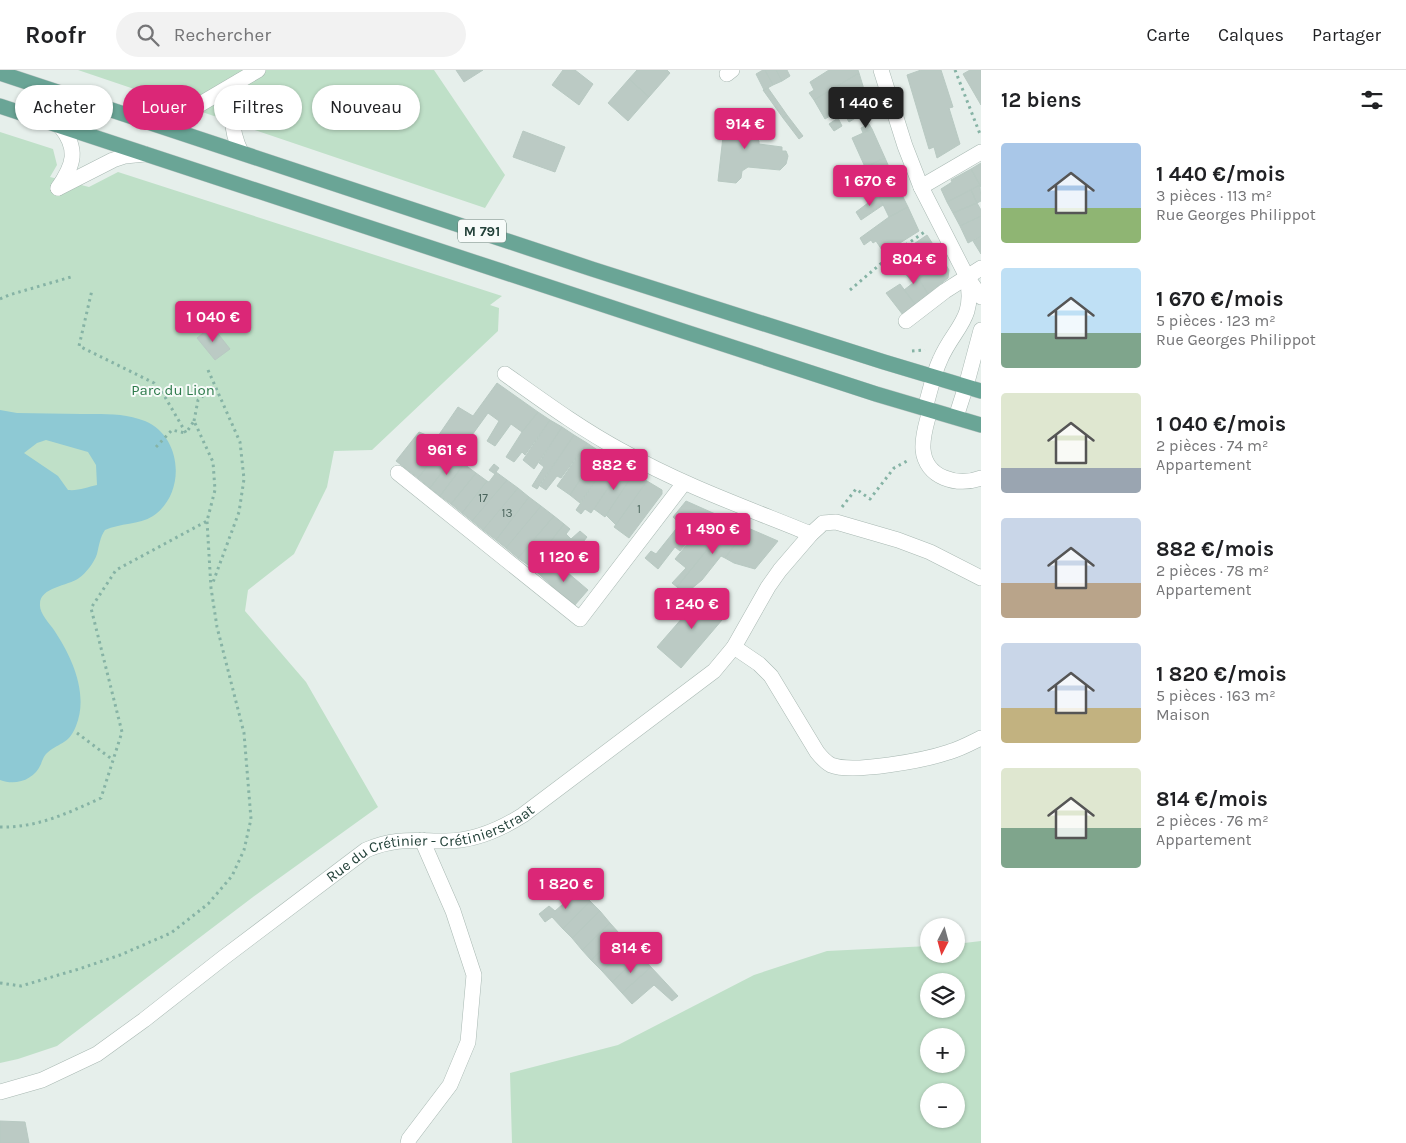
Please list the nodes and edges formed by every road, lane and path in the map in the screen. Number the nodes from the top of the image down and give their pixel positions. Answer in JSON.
{"nodes":[{"id":1,"x":258,"y":70,"type":"edge"},
{"id":2,"x":881,"y":70,"type":"edge"},
{"id":3,"x":955,"y":70,"type":"edge"},
{"id":4,"x":0,"y":73,"type":"edge"},
{"id":5,"x":240,"y":80,"type":"junction"},
{"id":6,"x":204,"y":102,"type":"edge"},
{"id":7,"x":0,"y":106,"type":"edge"},
{"id":8,"x":15,"y":111,"type":"edge"},
{"id":9,"x":123,"y":113,"type":"edge"},
{"id":10,"x":63,"y":130,"type":"edge"},
{"id":11,"x":72,"y":130,"type":"edge"},
{"id":12,"x":176,"y":130,"type":"edge"},
{"id":13,"x":981,"y":137,"type":"edge"},
{"id":14,"x":241,"y":152,"type":"junction"},
{"id":15,"x":981,"y":152,"type":"edge"},
{"id":16,"x":145,"y":154,"type":"junction"},
{"id":17,"x":921,"y":187,"type":"junction"},
{"id":18,"x":938,"y":223,"type":"junction"},
{"id":19,"x":981,"y":268,"type":"edge"},
{"id":20,"x":967,"y":276,"type":"junction"},
{"id":21,"x":71,"y":277,"type":"dead end"},
{"id":22,"x":92,"y":290,"type":"dead end"},
{"id":23,"x":850,"y":290,"type":"dead end"},
{"id":24,"x":981,"y":297,"type":"edge"},
{"id":25,"x":0,"y":299,"type":"edge"},
{"id":26,"x":906,"y":322,"type":"dead end"},
{"id":27,"x":981,"y":330,"type":"edge"},
{"id":28,"x":208,"y":370,"type":"dead end"},
{"id":29,"x":505,"y":374,"type":"dead end"},
{"id":30,"x":935,"y":376,"type":"junction"},
{"id":31,"x":215,"y":386,"type":"junction"},
{"id":32,"x":966,"y":386,"type":"junction"},
{"id":33,"x":981,"y":391,"type":"edge"},
{"id":34,"x":928,"y":409,"type":"junction"},
{"id":35,"x":956,"y":417,"type":"junction"},
{"id":36,"x":194,"y":421,"type":"junction"},
{"id":37,"x":981,"y":426,"type":"edge"},
{"id":38,"x":186,"y":433,"type":"junction"},
{"id":39,"x":156,"y":447,"type":"dead end"},
{"id":40,"x":894,"y":468,"type":"dead end"},
{"id":41,"x":398,"y":473,"type":"dead end"},
{"id":42,"x":981,"y":478,"type":"edge"},
{"id":43,"x":684,"y":483,"type":"junction"},
{"id":44,"x":207,"y":521,"type":"junction"},
{"id":45,"x":830,"y":521,"type":"junction"},
{"id":46,"x":810,"y":534,"type":"junction"},
{"id":47,"x":981,"y":578,"type":"edge"},
{"id":48,"x":211,"y":588,"type":"junction"},
{"id":49,"x":734,"y":647,"type":"junction"},
{"id":50,"x":77,"y":733,"type":"dead end"},
{"id":51,"x":981,"y":738,"type":"edge"},
{"id":52,"x":113,"y":760,"type":"junction"},
{"id":53,"x":0,"y":827,"type":"edge"},
{"id":54,"x":422,"y":840,"type":"junction"},
{"id":55,"x":0,"y":983,"type":"edge"},
{"id":56,"x":0,"y":1092,"type":"edge"},
{"id":57,"x":408,"y":1143,"type":"edge"}],
"edges":[{"from":1,"to":5,"type":"street"},
{"from":2,"to":17,"type":"street"},
{"from":3,"to":13,"type":"path"},
{"from":4,"to":9,"type":"main road","number":"M 791"},
{"from":5,"to":6,"type":"street"},
{"from":5,"to":14,"type":"street"},
{"from":7,"to":8,"type":"main road","number":"M 791"},
{"from":10,"to":16,"type":"street"},
{"from":11,"to":16,"type":"main road","number":"M 791"},
{"from":12,"to":14,"type":"main road","number":"M 791"},
{"from":14,"to":30,"type":"main road","number":"M 791"},
{"from":15,"to":17,"type":"street"},
{"from":16,"to":34,"type":"main road","number":"M 791"},
{"from":17,"to":18,"type":"street"},
{"from":18,"to":20,"type":"street"},
{"from":18,"to":23,"type":"path"},
{"from":19,"to":20,"type":"street"},
{"from":20,"to":24,"type":"street"},
{"from":20,"to":26,"type":"street"},
{"from":20,"to":30,"type":"street"},
{"from":21,"to":25,"type":"path"},
{"from":22,"to":38,"type":"path"},
{"from":27,"to":32,"type":"street"},
{"from":28,"to":31,"type":"path"},
{"from":29,"to":43,"type":"street"},
{"from":30,"to":32,"type":"main road","number":"M 791"},
{"from":30,"to":34,"type":"street"},
{"from":31,"to":36,"type":"path"},
{"from":31,"to":48,"type":"path"},
{"from":32,"to":33,"type":"main road","number":"M 791"},
{"from":32,"to":35,"type":"street"},
{"from":34,"to":35,"type":"main road","number":"M 791"},
{"from":34,"to":42,"type":"street"},
{"from":35,"to":37,"type":"main road","number":"M 791"},
{"from":36,"to":38,"type":"path"},
{"from":36,"to":44,"type":"path"},
{"from":38,"to":39,"type":"path"},
{"from":40,"to":45,"type":"path"},
{"from":41,"to":43,"type":"street"},
{"from":43,"to":46,"type":"street"},
{"from":44,"to":48,"type":"path"},
{"from":44,"to":52,"type":"path"},
{"from":45,"to":46,"type":"street","name":"Rue du Crétinier - Crétinierstraat"},
{"from":45,"to":47,"type":"street"},
{"from":46,"to":49,"type":"street","name":"Rue du Crétinier - Crétinierstraat"},
{"from":48,"to":55,"type":"path"},
{"from":49,"to":51,"type":"street"},
{"from":49,"to":54,"type":"street","name":"Rue du Crétinier - Crétinierstraat"},
{"from":50,"to":52,"type":"path"},
{"from":52,"to":53,"type":"path"},
{"from":54,"to":56,"type":"street","name":"Rue du Crétinier - Crétinierstraat"},
{"from":54,"to":57,"type":"street"}]}
